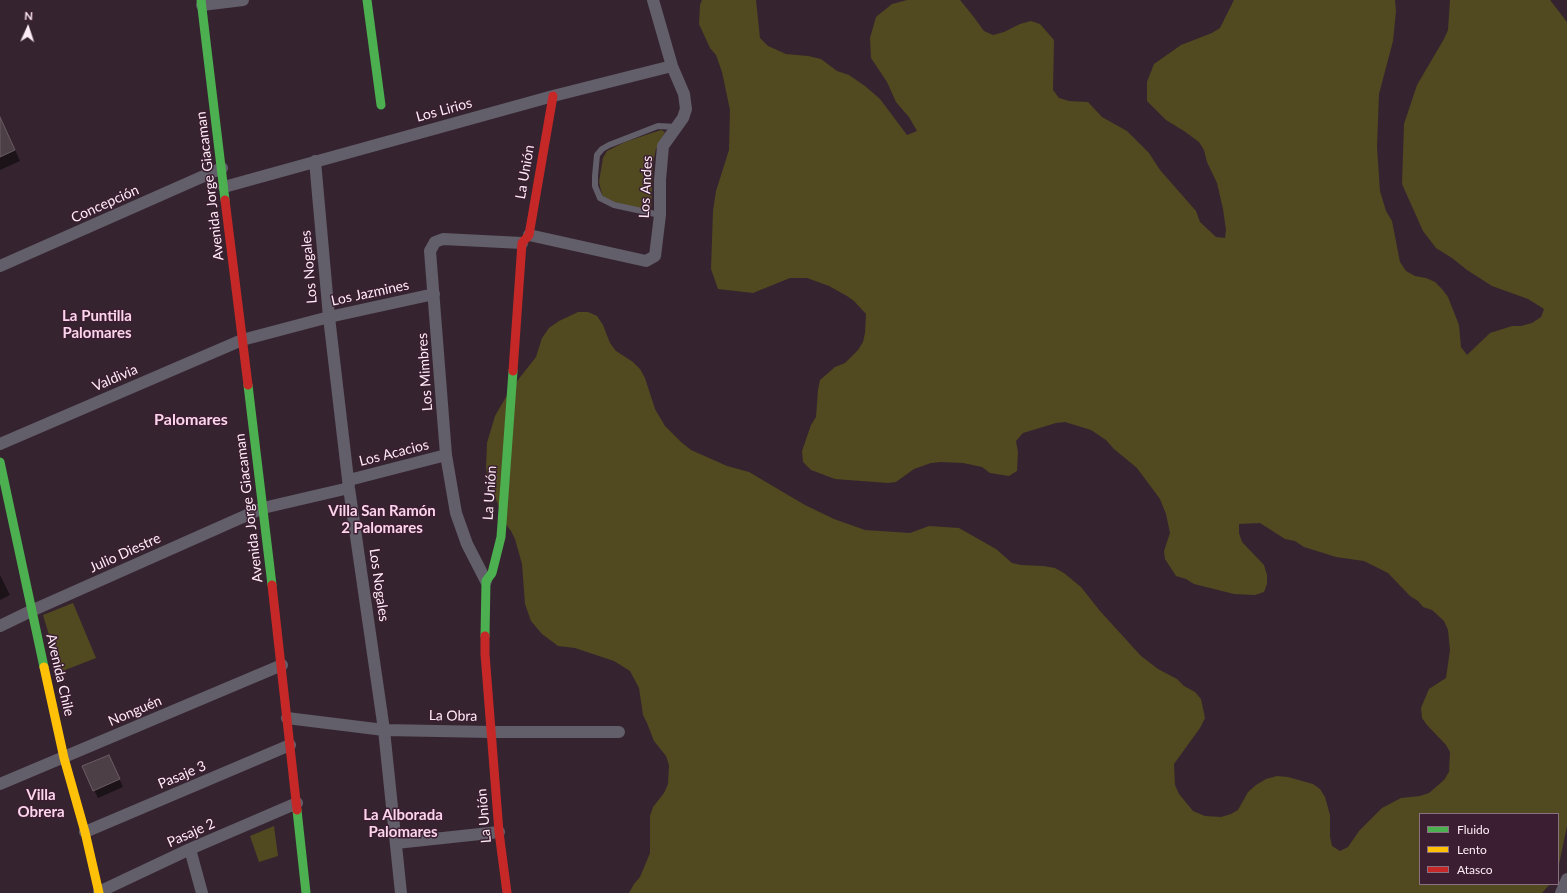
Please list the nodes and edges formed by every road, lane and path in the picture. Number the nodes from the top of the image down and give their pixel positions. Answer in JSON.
{"nodes":[{"id":1,"x":243,"y":0,"type":"edge"},
{"id":2,"x":367,"y":0,"type":"edge"},
{"id":3,"x":653,"y":0,"type":"edge"},
{"id":4,"x":202,"y":2,"type":"edge"},
{"id":5,"x":672,"y":66,"type":"junction"},
{"id":6,"x":553,"y":96,"type":"junction"},
{"id":7,"x":381,"y":105,"type":"dead end"},
{"id":8,"x":677,"y":127,"type":"junction"},
{"id":9,"x":315,"y":161,"type":"junction"},
{"id":10,"x":222,"y":168,"type":"junction"},
{"id":11,"x":224,"y":187,"type":"junction"},
{"id":12,"x":660,"y":215,"type":"junction"},
{"id":13,"x":526,"y":239,"type":"junction"},
{"id":14,"x":0,"y":266,"type":"edge"},
{"id":15,"x":434,"y":294,"type":"junction"},
{"id":16,"x":329,"y":317,"type":"junction"},
{"id":17,"x":242,"y":340,"type":"junction"},
{"id":18,"x":0,"y":444,"type":"edge"},
{"id":19,"x":446,"y":455,"type":"junction"},
{"id":20,"x":0,"y":462,"type":"edge"},
{"id":21,"x":349,"y":484,"type":"junction"},
{"id":22,"x":263,"y":508,"type":"junction"},
{"id":23,"x":486,"y":581,"type":"junction"},
{"id":24,"x":30,"y":611,"type":"junction"},
{"id":25,"x":0,"y":626,"type":"edge"},
{"id":26,"x":282,"y":665,"type":"junction"},
{"id":27,"x":287,"y":718,"type":"junction"},
{"id":28,"x":384,"y":730,"type":"junction"},
{"id":29,"x":491,"y":732,"type":"junction"},
{"id":30,"x":619,"y":732,"type":"dead end"},
{"id":31,"x":290,"y":745,"type":"junction"},
{"id":32,"x":64,"y":758,"type":"junction"},
{"id":33,"x":0,"y":784,"type":"edge"},
{"id":34,"x":297,"y":803,"type":"junction"},
{"id":35,"x":85,"y":832,"type":"junction"},
{"id":36,"x":499,"y":832,"type":"junction"},
{"id":37,"x":396,"y":844,"type":"junction"},
{"id":38,"x":190,"y":849,"type":"junction"},
{"id":39,"x":1567,"y":879,"type":"edge"},
{"id":40,"x":99,"y":893,"type":"edge"},
{"id":41,"x":202,"y":893,"type":"edge"},
{"id":42,"x":306,"y":893,"type":"edge"},
{"id":43,"x":401,"y":893,"type":"edge"},
{"id":44,"x":507,"y":893,"type":"edge"},
{"id":45,"x":1561,"y":893,"type":"edge"}],
"edges":[{"from":1,"to":4,"type":"street"},
{"from":2,"to":7,"type":"street"},
{"from":3,"to":5,"type":"street","name":"Los Andes"},
{"from":4,"to":10,"type":"street","name":"Avenida Jorge Giacaman"},
{"from":5,"to":6,"type":"street","name":"Los Lirios"},
{"from":5,"to":8,"type":"street","name":"Los Andes"},
{"from":6,"to":9,"type":"street","name":"Los Lirios"},
{"from":6,"to":13,"type":"street","name":"La Unión"},
{"from":8,"to":12,"type":"street","name":"Los Andes"},
{"from":8,"to":12,"type":"lane"},
{"from":9,"to":11,"type":"street","name":"Los Lirios"},
{"from":9,"to":16,"type":"street","name":"Los Nogales"},
{"from":10,"to":11,"type":"street","name":"Avenida Jorge Giacaman"},
{"from":10,"to":14,"type":"street","name":"Concepción"},
{"from":11,"to":17,"type":"street","name":"Avenida Jorge Giacaman"},
{"from":12,"to":13,"type":"street","name":"Los Andes"},
{"from":13,"to":15,"type":"street","name":"Los Mimbres"},
{"from":13,"to":23,"type":"street","name":"La Unión"},
{"from":15,"to":16,"type":"street","name":"Los Jazmines"},
{"from":15,"to":19,"type":"street","name":"Los Mimbres"},
{"from":16,"to":17,"type":"street","name":"Los Jazmines"},
{"from":16,"to":21,"type":"street","name":"Los Nogales"},
{"from":17,"to":18,"type":"street","name":"Valdivia"},
{"from":17,"to":22,"type":"street","name":"Avenida Jorge Giacaman"},
{"from":19,"to":21,"type":"street","name":"Los Acacios"},
{"from":19,"to":23,"type":"street","name":"Los Mimbres"},
{"from":20,"to":24,"type":"street","name":"Avenida Chile"},
{"from":21,"to":22,"type":"street","name":"Los Acacios"},
{"from":21,"to":28,"type":"street","name":"Los Nogales"},
{"from":22,"to":24,"type":"street","name":"Julio Diestre"},
{"from":22,"to":26,"type":"street","name":"Avenida Jorge Giacaman"},
{"from":23,"to":29,"type":"street","name":"La Unión"},
{"from":24,"to":25,"type":"street","name":"Julio Diestre"},
{"from":24,"to":32,"type":"street","name":"Avenida Chile"},
{"from":26,"to":27,"type":"street","name":"Avenida Jorge Giacaman"},
{"from":26,"to":32,"type":"street","name":"Nonguén"},
{"from":27,"to":28,"type":"street","name":"La Obra"},
{"from":27,"to":31,"type":"street","name":"Avenida Jorge Giacaman"},
{"from":28,"to":29,"type":"street","name":"La Obra"},
{"from":28,"to":37,"type":"street","name":"Los Nogales"},
{"from":29,"to":30,"type":"street","name":"La Obra"},
{"from":29,"to":36,"type":"street","name":"La Unión"},
{"from":31,"to":34,"type":"street","name":"Avenida Jorge Giacaman"},
{"from":31,"to":35,"type":"street","name":"Pasaje 3"},
{"from":32,"to":33,"type":"street","name":"Nonguén"},
{"from":32,"to":35,"type":"street","name":"Avenida Chile"},
{"from":34,"to":38,"type":"street","name":"Pasaje 2"},
{"from":34,"to":42,"type":"street","name":"Avenida Jorge Giacaman"},
{"from":35,"to":40,"type":"street","name":"Avenida Chile"},
{"from":36,"to":37,"type":"street"},
{"from":36,"to":44,"type":"street","name":"La Unión"},
{"from":37,"to":43,"type":"street","name":"Los Nogales"},
{"from":38,"to":40,"type":"street","name":"Pasaje 2"},
{"from":38,"to":41,"type":"street"},
{"from":39,"to":45,"type":"street"}]}
